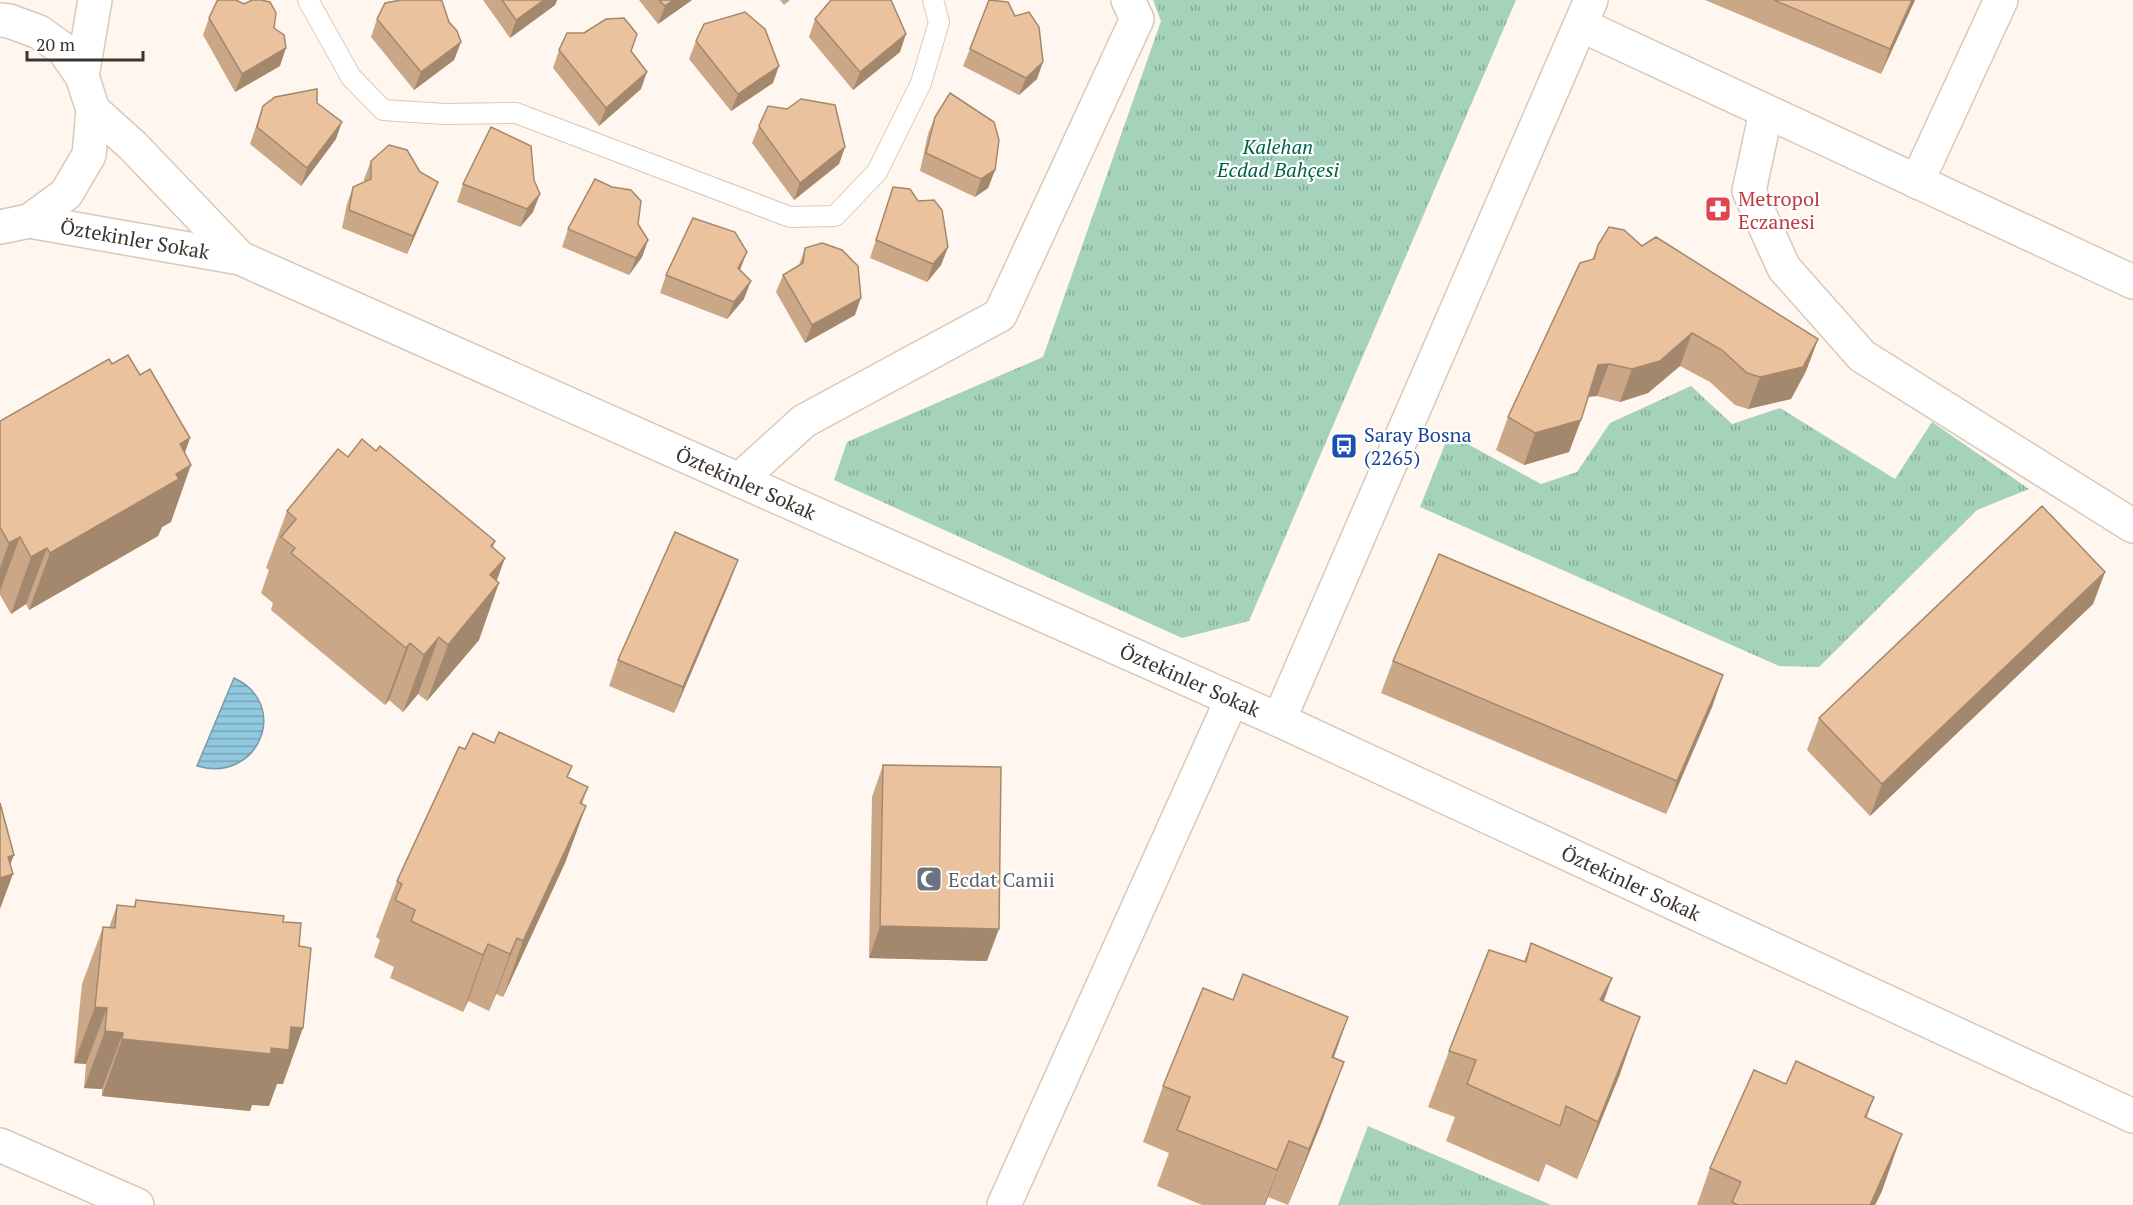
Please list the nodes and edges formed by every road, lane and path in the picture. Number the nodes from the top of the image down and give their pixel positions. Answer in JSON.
{"nodes":[{"id":1,"x":95,"y":0,"type":"edge"},
{"id":2,"x":308,"y":0,"type":"edge"},
{"id":3,"x":933,"y":0,"type":"edge"},
{"id":4,"x":1128,"y":0,"type":"edge"},
{"id":5,"x":2001,"y":0,"type":"edge"},
{"id":6,"x":1586,"y":13,"type":"edge"},
{"id":7,"x":0,"y":20,"type":"edge"},
{"id":8,"x":82,"y":76,"type":"junction"},
{"id":9,"x":93,"y":110,"type":"junction"},
{"id":10,"x":1766,"y":112,"type":"junction"},
{"id":11,"x":1917,"y":182,"type":"junction"},
{"id":12,"x":14,"y":224,"type":"edge"},
{"id":13,"x":240,"y":258,"type":"junction"},
{"id":14,"x":2133,"y":282,"type":"edge"},
{"id":15,"x":739,"y":480,"type":"junction"},
{"id":16,"x":2133,"y":526,"type":"edge"},
{"id":17,"x":1232,"y":699,"type":"junction"},
{"id":18,"x":1279,"y":720,"type":"junction"},
{"id":19,"x":2133,"y":1116,"type":"edge"},
{"id":20,"x":0,"y":1145,"type":"edge"},
{"id":21,"x":137,"y":1205,"type":"edge"},
{"id":22,"x":1004,"y":1205,"type":"edge"}],
"edges":[{"from":1,"to":8,"type":"street"},
{"from":2,"to":3,"type":"lane"},
{"from":4,"to":15,"type":"street"},
{"from":5,"to":11,"type":"street"},
{"from":6,"to":10,"type":"street"},
{"from":6,"to":18,"type":"street"},
{"from":7,"to":8,"type":"street"},
{"from":8,"to":9,"type":"street"},
{"from":9,"to":12,"type":"street"},
{"from":9,"to":13,"type":"street","name":"Öztekinler Sokak"},
{"from":10,"to":11,"type":"street"},
{"from":10,"to":16,"type":"street"},
{"from":11,"to":14,"type":"street"},
{"from":12,"to":13,"type":"street","name":"Öztekinler Sokak"},
{"from":13,"to":15,"type":"street","name":"Öztekinler Sokak"},
{"from":15,"to":17,"type":"street","name":"Öztekinler Sokak"},
{"from":17,"to":18,"type":"street","name":"Öztekinler Sokak"},
{"from":17,"to":22,"type":"street"},
{"from":18,"to":19,"type":"street","name":"Öztekinler Sokak"},
{"from":20,"to":21,"type":"street"}]}
